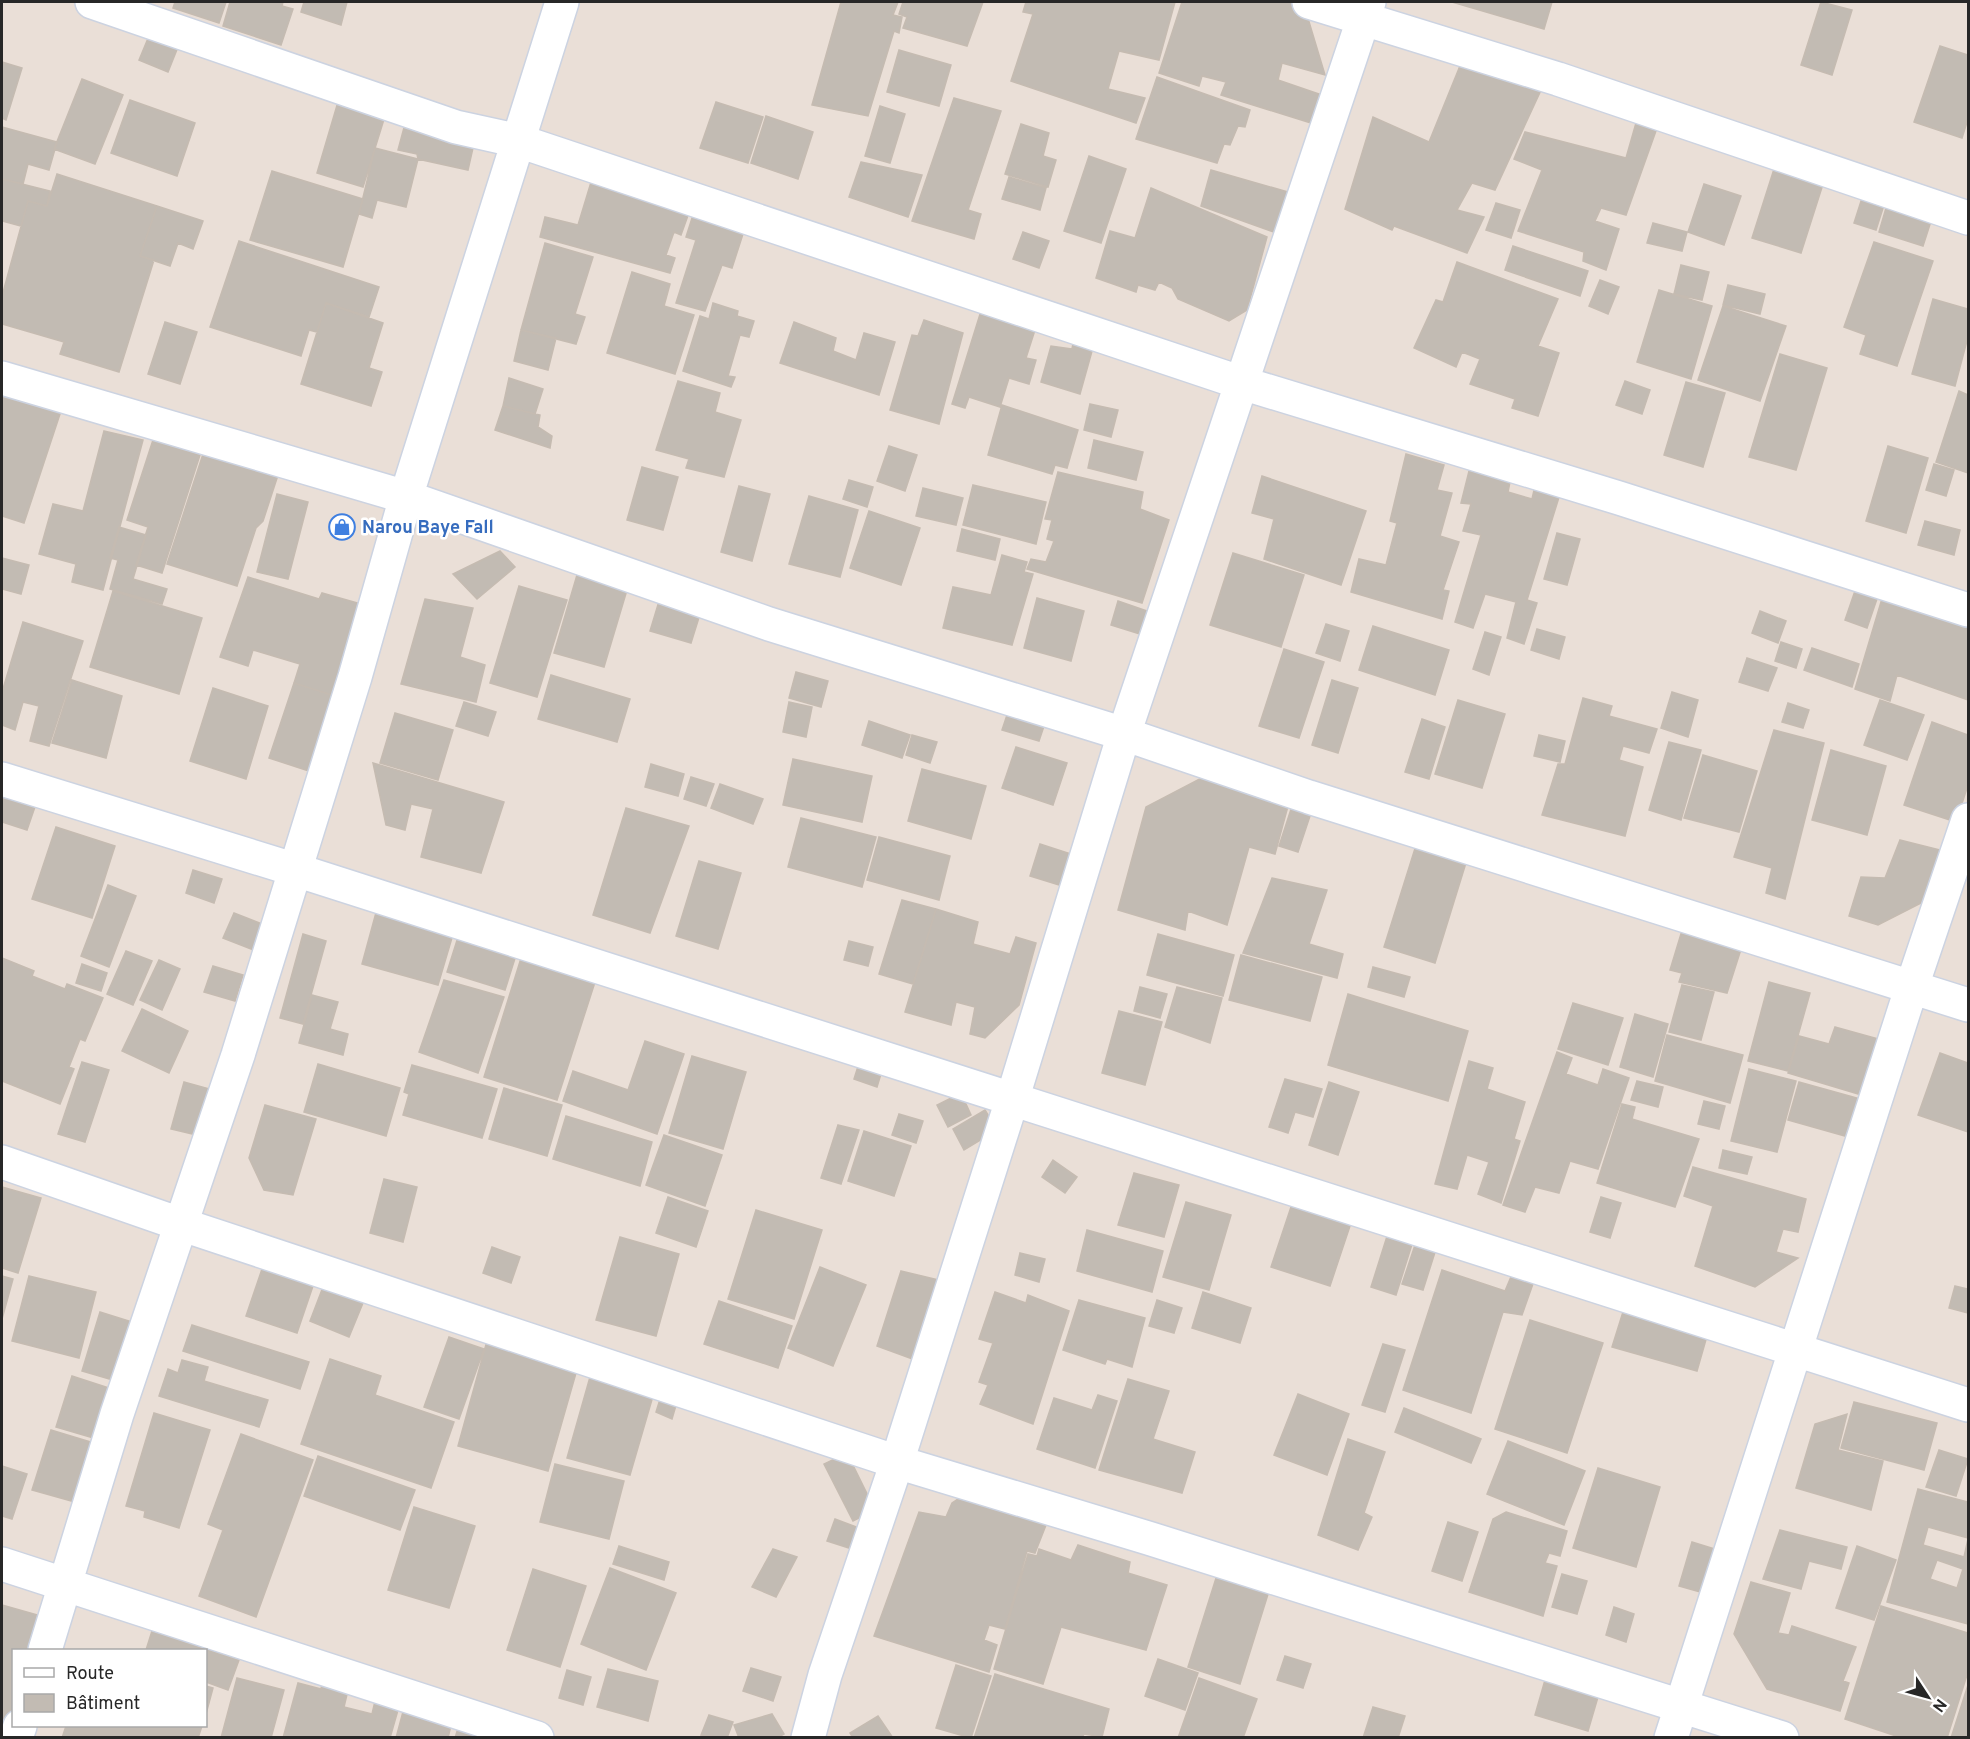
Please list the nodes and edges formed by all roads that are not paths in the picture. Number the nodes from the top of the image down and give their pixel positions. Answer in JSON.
{"nodes":[{"id":1,"x":92,"y":2,"type":"edge"},
{"id":2,"x":562,"y":2,"type":"edge"},
{"id":3,"x":1309,"y":2,"type":"edge"},
{"id":4,"x":1367,"y":10,"type":"edge"},
{"id":5,"x":519,"y":141,"type":"junction"},
{"id":6,"x":1968,"y":218,"type":"edge"},
{"id":7,"x":2,"y":378,"type":"edge"},
{"id":8,"x":1242,"y":383,"type":"junction"},
{"id":9,"x":406,"y":497,"type":"junction"},
{"id":10,"x":1968,"y":610,"type":"edge"},
{"id":11,"x":1124,"y":734,"type":"junction"},
{"id":12,"x":2,"y":779,"type":"edge"},
{"id":13,"x":1968,"y":820,"type":"edge"},
{"id":14,"x":296,"y":870,"type":"junction"},
{"id":15,"x":1912,"y":986,"type":"junction"},
{"id":16,"x":1968,"y":1005,"type":"edge"},
{"id":17,"x":1012,"y":1100,"type":"junction"},
{"id":18,"x":2,"y":1162,"type":"edge"},
{"id":19,"x":180,"y":1224,"type":"junction"},
{"id":20,"x":1796,"y":1352,"type":"junction"},
{"id":21,"x":1968,"y":1405,"type":"edge"},
{"id":22,"x":897,"y":1462,"type":"junction"},
{"id":23,"x":2,"y":1564,"type":"edge"},
{"id":24,"x":66,"y":1585,"type":"junction"},
{"id":25,"x":45,"y":1649,"type":"edge"},
{"id":26,"x":1681,"y":1705,"type":"junction"},
{"id":27,"x":537,"y":1737,"type":"edge"},
{"id":28,"x":808,"y":1737,"type":"edge"},
{"id":29,"x":1671,"y":1737,"type":"edge"},
{"id":30,"x":1782,"y":1737,"type":"edge"}],
"edges":[{"from":1,"to":5,"type":"street"},
{"from":2,"to":5,"type":"street"},
{"from":3,"to":4,"type":"street"},
{"from":4,"to":6,"type":"street"},
{"from":4,"to":8,"type":"street"},
{"from":5,"to":8,"type":"street"},
{"from":5,"to":9,"type":"street"},
{"from":7,"to":9,"type":"street"},
{"from":8,"to":10,"type":"street"},
{"from":8,"to":11,"type":"street"},
{"from":9,"to":11,"type":"street"},
{"from":9,"to":14,"type":"street"},
{"from":11,"to":15,"type":"street"},
{"from":11,"to":17,"type":"street"},
{"from":12,"to":14,"type":"street"},
{"from":13,"to":15,"type":"street"},
{"from":14,"to":17,"type":"street"},
{"from":14,"to":19,"type":"street"},
{"from":15,"to":16,"type":"street"},
{"from":15,"to":20,"type":"street"},
{"from":17,"to":20,"type":"street"},
{"from":17,"to":22,"type":"street"},
{"from":18,"to":19,"type":"street"},
{"from":19,"to":22,"type":"street"},
{"from":19,"to":24,"type":"street"},
{"from":20,"to":21,"type":"street"},
{"from":20,"to":26,"type":"street"},
{"from":22,"to":26,"type":"street"},
{"from":22,"to":28,"type":"street"},
{"from":23,"to":24,"type":"street"},
{"from":24,"to":25,"type":"street"},
{"from":24,"to":27,"type":"street"},
{"from":26,"to":29,"type":"street"},
{"from":26,"to":30,"type":"street"}]}
